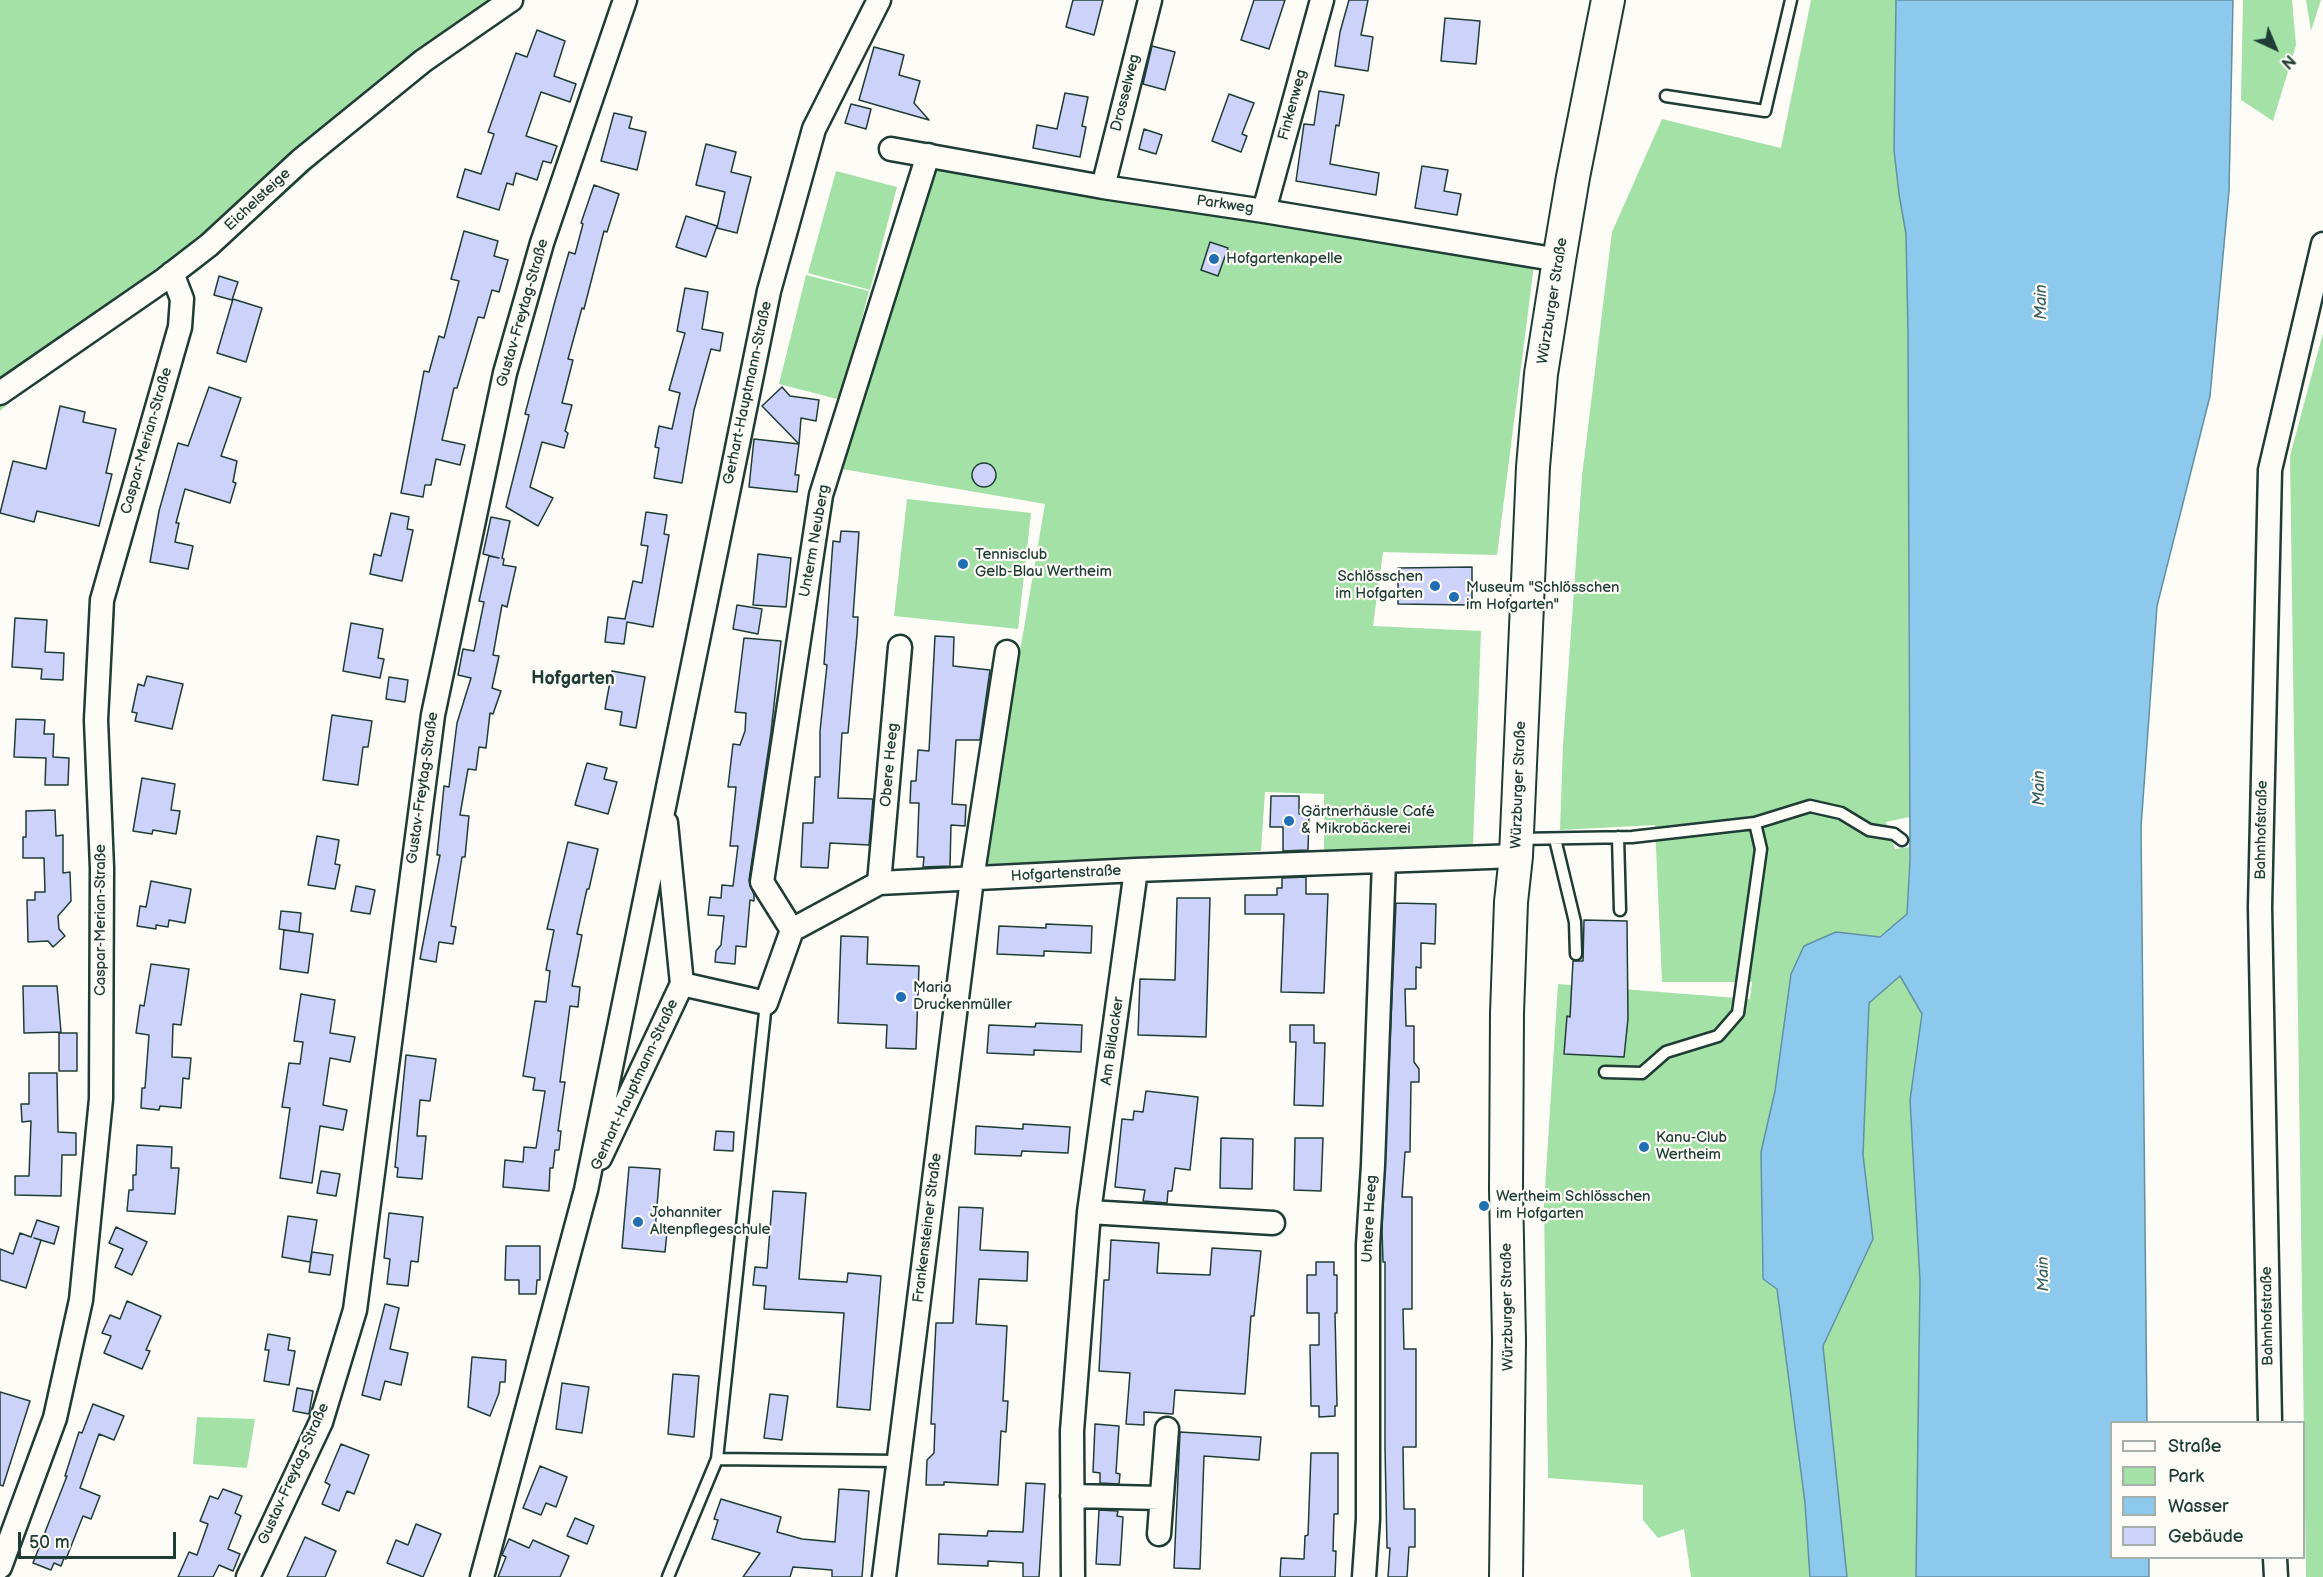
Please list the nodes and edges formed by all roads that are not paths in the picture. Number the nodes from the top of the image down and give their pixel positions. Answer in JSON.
{"nodes":[{"id":1,"x":511,"y":0,"type":"edge"},
{"id":2,"x":625,"y":0,"type":"edge"},
{"id":3,"x":879,"y":0,"type":"edge"},
{"id":4,"x":1150,"y":0,"type":"edge"},
{"id":5,"x":1322,"y":0,"type":"edge"},
{"id":6,"x":1608,"y":0,"type":"edge"},
{"id":7,"x":1791,"y":0,"type":"edge"},
{"id":8,"x":1666,"y":96,"type":"dead end"},
{"id":9,"x":891,"y":149,"type":"dead end"},
{"id":10,"x":928,"y":155,"type":"junction"},
{"id":11,"x":1103,"y":187,"type":"junction"},
{"id":12,"x":1264,"y":211,"type":"junction"},
{"id":13,"x":2323,"y":244,"type":"edge"},
{"id":14,"x":1559,"y":260,"type":"junction"},
{"id":15,"x":172,"y":273,"type":"junction"},
{"id":16,"x":0,"y":393,"type":"edge"},
{"id":17,"x":900,"y":647,"type":"dead end"},
{"id":18,"x":1007,"y":652,"type":"dead end"},
{"id":19,"x":664,"y":801,"type":"junction"},
{"id":20,"x":1755,"y":823,"type":"junction"},
{"id":21,"x":1898,"y":833,"type":"dead end"},
{"id":22,"x":1618,"y":837,"type":"junction"},
{"id":23,"x":1555,"y":839,"type":"junction"},
{"id":24,"x":1516,"y":848,"type":"junction"},
{"id":25,"x":1384,"y":861,"type":"junction"},
{"id":26,"x":1136,"y":870,"type":"junction"},
{"id":27,"x":972,"y":879,"type":"junction"},
{"id":28,"x":879,"y":883,"type":"junction"},
{"id":29,"x":1620,"y":910,"type":"dead end"},
{"id":30,"x":792,"y":930,"type":"junction"},
{"id":31,"x":1576,"y":954,"type":"dead end"},
{"id":32,"x":682,"y":984,"type":"junction"},
{"id":33,"x":766,"y":1003,"type":"junction"},
{"id":34,"x":1605,"y":1072,"type":"dead end"},
{"id":35,"x":585,"y":1190,"type":"junction"},
{"id":36,"x":1089,"y":1212,"type":"junction"},
{"id":37,"x":1274,"y":1223,"type":"dead end"},
{"id":38,"x":2270,"y":1421,"type":"edge"},
{"id":39,"x":1167,"y":1429,"type":"dead end"},
{"id":40,"x":717,"y":1459,"type":"junction"},
{"id":41,"x":898,"y":1461,"type":"junction"},
{"id":42,"x":1072,"y":1496,"type":"junction"},
{"id":43,"x":1161,"y":1498,"type":"junction"},
{"id":44,"x":1160,"y":1534,"type":"dead end"},
{"id":45,"x":2275,"y":1559,"type":"edge"},
{"id":46,"x":0,"y":1567,"type":"edge"},
{"id":47,"x":248,"y":1577,"type":"edge"},
{"id":48,"x":482,"y":1577,"type":"edge"},
{"id":49,"x":668,"y":1577,"type":"edge"},
{"id":50,"x":884,"y":1577,"type":"edge"},
{"id":51,"x":1073,"y":1577,"type":"edge"},
{"id":52,"x":1364,"y":1577,"type":"edge"},
{"id":53,"x":1506,"y":1577,"type":"edge"},
{"id":54,"x":2276,"y":1577,"type":"edge"}],
"edges":[{"from":1,"to":15,"type":"street","name":"Eichelsteige"},
{"from":2,"to":47,"type":"street","name":"Gustav-Freytag-Straße"},
{"from":3,"to":19,"type":"street","name":"Gerhart-Hauptmann-Straße"},
{"from":4,"to":11,"type":"street","name":"Drosselweg"},
{"from":5,"to":12,"type":"street","name":"Finkenweg"},
{"from":6,"to":14,"type":"main road","name":"Würzburger Straße"},
{"from":7,"to":8,"type":"lane"},
{"from":9,"to":10,"type":"street","name":"Parkweg"},
{"from":10,"to":11,"type":"street","name":"Parkweg"},
{"from":10,"to":30,"type":"street","name":"Unterm Neuberg"},
{"from":11,"to":12,"type":"street","name":"Parkweg"},
{"from":12,"to":14,"type":"street","name":"Parkweg"},
{"from":13,"to":38,"type":"street","name":"Bahnhofstraße"},
{"from":14,"to":24,"type":"main road","name":"Würzburger Straße"},
{"from":15,"to":16,"type":"street","name":"Eichelsteige"},
{"from":15,"to":46,"type":"street","name":"Caspar-Merian-Straße"},
{"from":17,"to":28,"type":"street","name":"Obere Heeg"},
{"from":18,"to":27,"type":"street"},
{"from":19,"to":32,"type":"street","name":"Gerhart-Hauptmann-Straße"},
{"from":19,"to":35,"type":"street","name":"Gerhart-Hauptmann-Straße"},
{"from":20,"to":21,"type":"lane"},
{"from":20,"to":22,"type":"lane"},
{"from":20,"to":34,"type":"lane"},
{"from":22,"to":23,"type":"lane"},
{"from":22,"to":29,"type":"lane"},
{"from":23,"to":24,"type":"lane"},
{"from":23,"to":31,"type":"lane"},
{"from":24,"to":25,"type":"street","name":"Hofgartenstraße"},
{"from":24,"to":53,"type":"main road","name":"Würzburger Straße"},
{"from":25,"to":26,"type":"street","name":"Hofgartenstraße"},
{"from":25,"to":52,"type":"street","name":"Untere Heeg"},
{"from":26,"to":27,"type":"street","name":"Hofgartenstraße"},
{"from":26,"to":36,"type":"street","name":"Am Bildacker"},
{"from":27,"to":28,"type":"street","name":"Hofgartenstraße"},
{"from":27,"to":41,"type":"street","name":"Frankensteiner Straße"},
{"from":28,"to":30,"type":"street","name":"Hofgartenstraße"},
{"from":30,"to":33,"type":"street"},
{"from":32,"to":33,"type":"street"},
{"from":32,"to":35,"type":"street","name":"Gerhart-Hauptmann-Straße"},
{"from":33,"to":40,"type":"lane"},
{"from":35,"to":48,"type":"street","name":"Gerhart-Hauptmann-Straße"},
{"from":36,"to":37,"type":"street"},
{"from":36,"to":42,"type":"street","name":"Am Bildacker"},
{"from":39,"to":43,"type":"street"},
{"from":40,"to":41,"type":"lane"},
{"from":40,"to":49,"type":"lane"},
{"from":41,"to":50,"type":"street","name":"Frankensteiner Straße"},
{"from":42,"to":43,"type":"street"},
{"from":42,"to":51,"type":"street","name":"Am Bildacker"},
{"from":43,"to":44,"type":"street"},
{"from":45,"to":54,"type":"street"}]}
